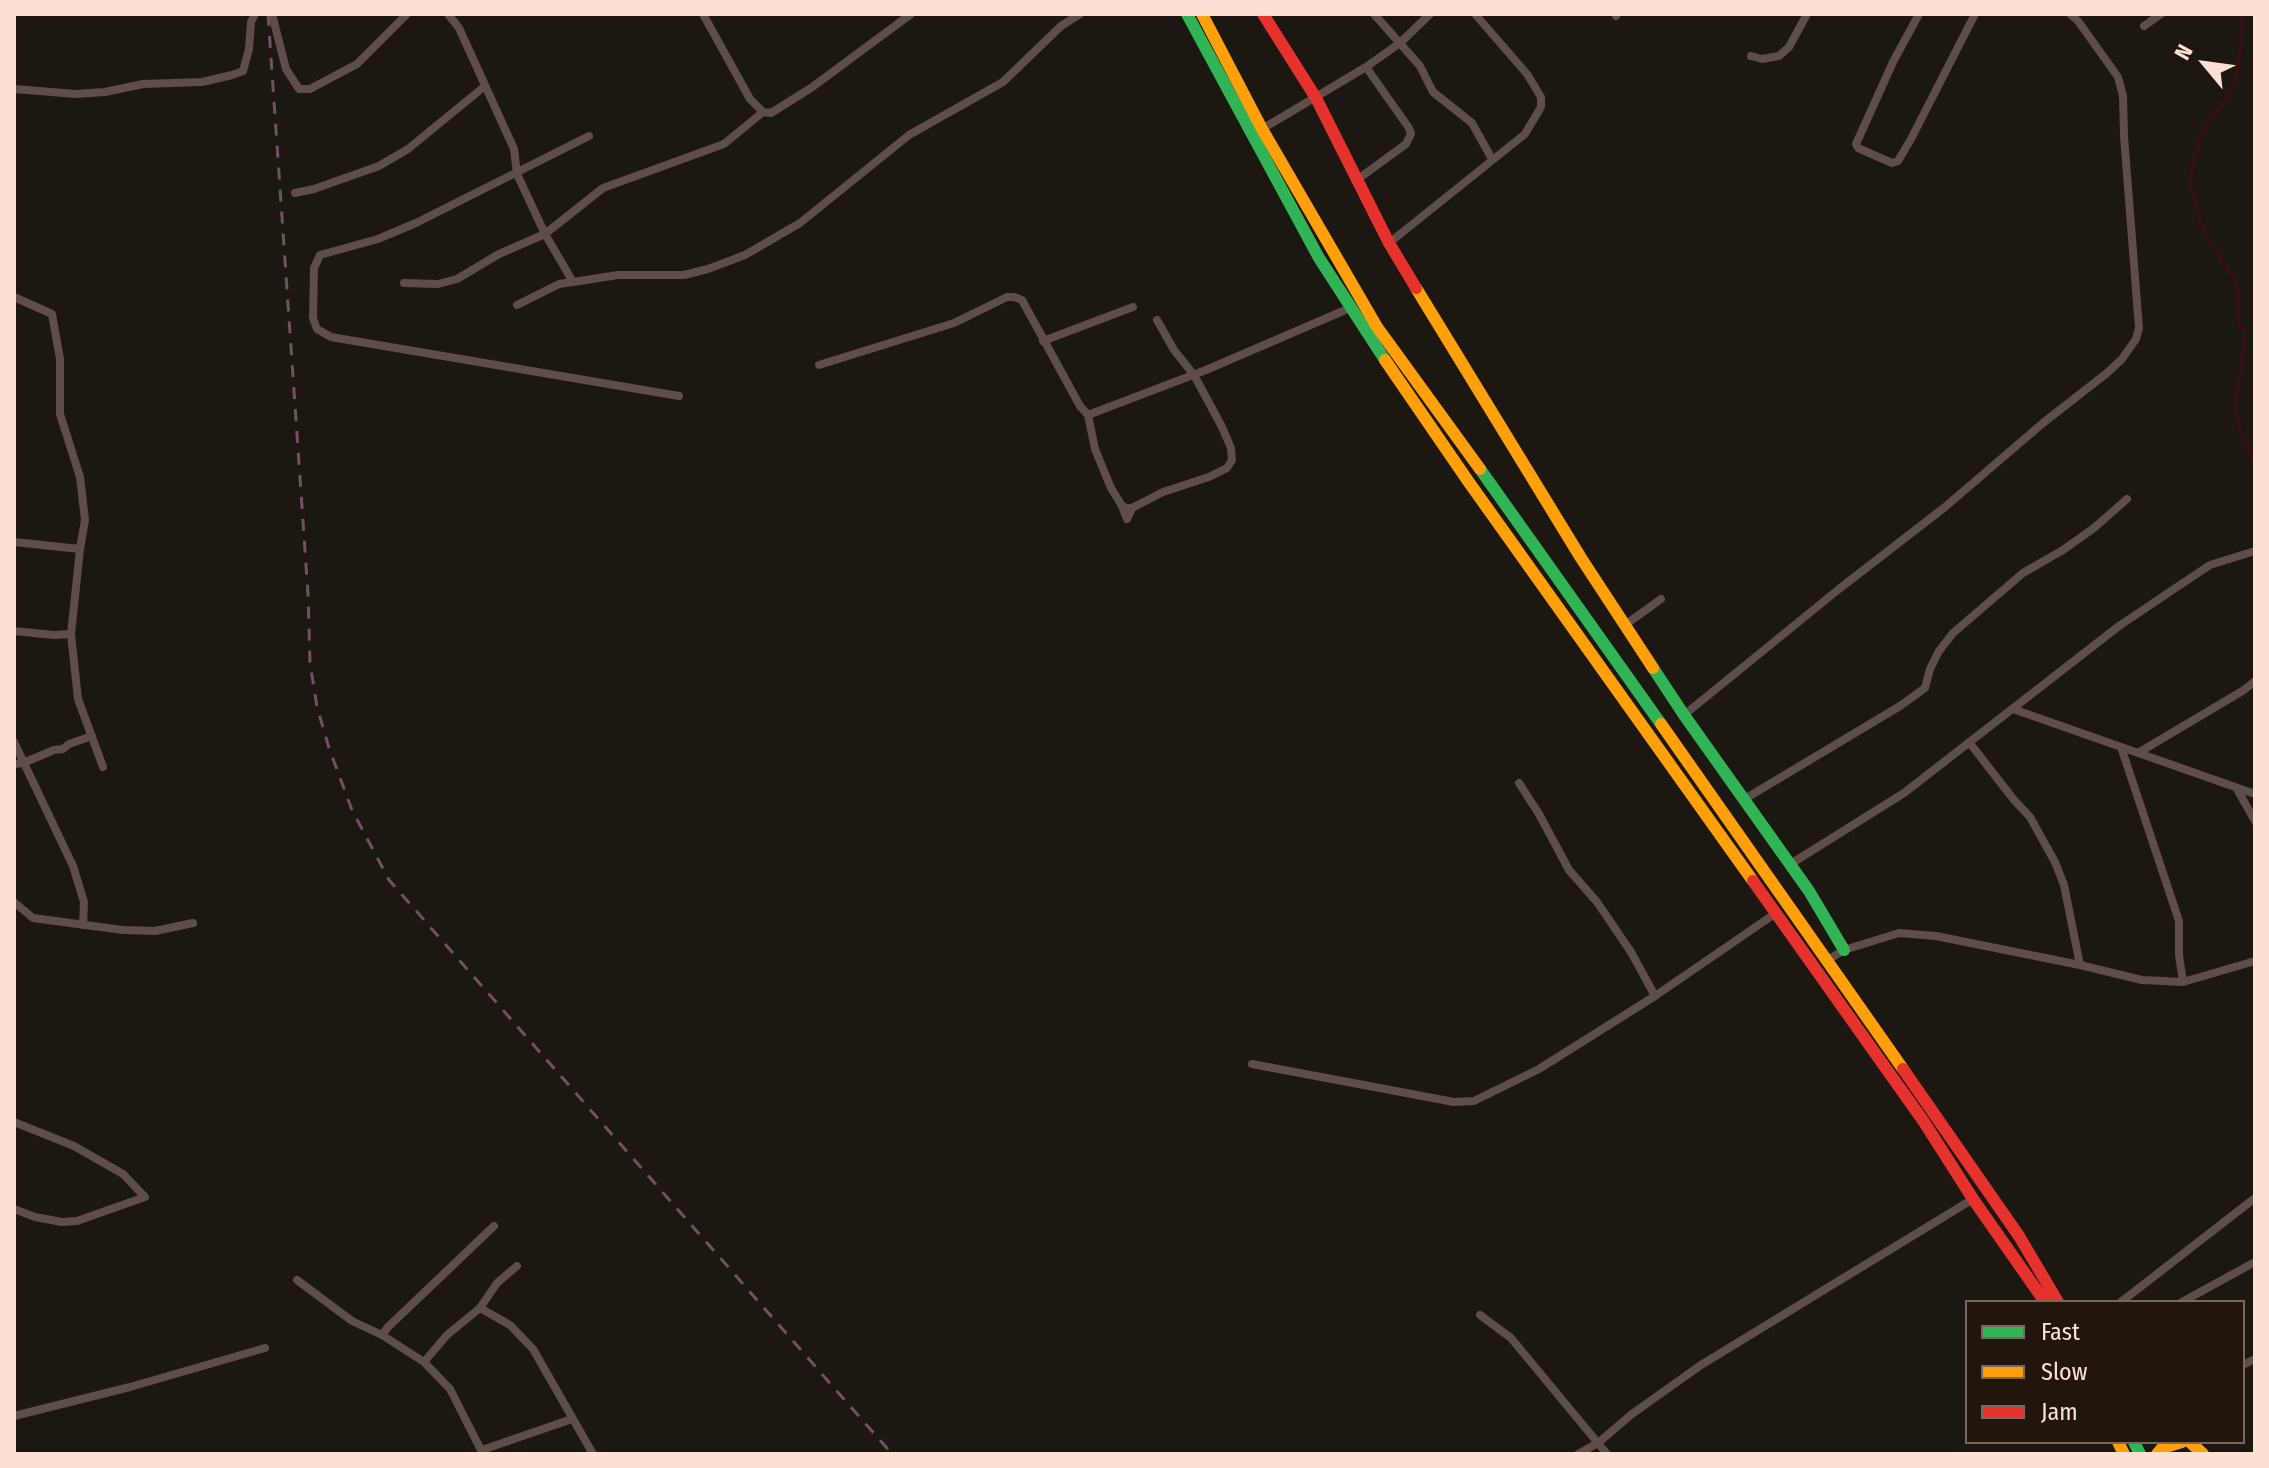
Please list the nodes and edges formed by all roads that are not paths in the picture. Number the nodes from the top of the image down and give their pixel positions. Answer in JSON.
{"nodes":[{"id":1,"x":255,"y":14,"type":"edge"},
{"id":2,"x":272,"y":14,"type":"edge"},
{"id":3,"x":407,"y":14,"type":"edge"},
{"id":4,"x":448,"y":14,"type":"edge"},
{"id":5,"x":703,"y":14,"type":"edge"},
{"id":6,"x":911,"y":14,"type":"edge"},
{"id":7,"x":1080,"y":14,"type":"edge"},
{"id":8,"x":1187,"y":14,"type":"edge"},
{"id":9,"x":1202,"y":14,"type":"edge"},
{"id":10,"x":1263,"y":14,"type":"edge"},
{"id":11,"x":1374,"y":14,"type":"edge"},
{"id":12,"x":1430,"y":14,"type":"edge"},
{"id":13,"x":1475,"y":14,"type":"edge"},
{"id":14,"x":1807,"y":14,"type":"edge"},
{"id":15,"x":1919,"y":14,"type":"edge"},
{"id":16,"x":1975,"y":14,"type":"edge"},
{"id":17,"x":2070,"y":14,"type":"edge"},
{"id":18,"x":2161,"y":14,"type":"edge"},
{"id":19,"x":2144,"y":26,"type":"dead end"},
{"id":20,"x":1400,"y":43,"type":"junction"},
{"id":21,"x":1751,"y":56,"type":"dead end"},
{"id":22,"x":1366,"y":67,"type":"junction"},
{"id":23,"x":485,"y":86,"type":"junction"},
{"id":24,"x":14,"y":89,"type":"edge"},
{"id":25,"x":1316,"y":98,"type":"junction"},
{"id":26,"x":763,"y":112,"type":"junction"},
{"id":27,"x":1262,"y":129,"type":"junction"},
{"id":28,"x":589,"y":136,"type":"dead end"},
{"id":29,"x":1492,"y":159,"type":"junction"},
{"id":30,"x":517,"y":174,"type":"junction"},
{"id":31,"x":1358,"y":179,"type":"junction"},
{"id":32,"x":295,"y":193,"type":"dead end"},
{"id":33,"x":545,"y":234,"type":"junction"},
{"id":34,"x":1389,"y":243,"type":"junction"},
{"id":35,"x":573,"y":282,"type":"junction"},
{"id":36,"x":404,"y":283,"type":"dead end"},
{"id":37,"x":14,"y":297,"type":"edge"},
{"id":38,"x":517,"y":305,"type":"dead end"},
{"id":39,"x":1133,"y":307,"type":"dead end"},
{"id":40,"x":1350,"y":308,"type":"junction"},
{"id":41,"x":1157,"y":320,"type":"dead end"},
{"id":42,"x":1043,"y":341,"type":"junction"},
{"id":43,"x":819,"y":365,"type":"dead end"},
{"id":44,"x":1194,"y":375,"type":"junction"},
{"id":45,"x":679,"y":396,"type":"dead end"},
{"id":46,"x":1088,"y":415,"type":"junction"},
{"id":47,"x":1483,"y":473,"type":"junction"},
{"id":48,"x":1468,"y":481,"type":"junction"},
{"id":49,"x":2127,"y":499,"type":"dead end"},
{"id":50,"x":14,"y":542,"type":"edge"},
{"id":51,"x":80,"y":549,"type":"junction"},
{"id":52,"x":2255,"y":551,"type":"edge"},
{"id":53,"x":1661,"y":599,"type":"dead end"},
{"id":54,"x":1625,"y":625,"type":"junction"},
{"id":55,"x":14,"y":631,"type":"edge"},
{"id":56,"x":71,"y":634,"type":"junction"},
{"id":57,"x":2255,"y":681,"type":"edge"},
{"id":58,"x":2013,"y":709,"type":"junction"},
{"id":59,"x":1684,"y":715,"type":"junction"},
{"id":60,"x":92,"y":736,"type":"junction"},
{"id":61,"x":14,"y":742,"type":"edge"},
{"id":62,"x":1969,"y":742,"type":"junction"},
{"id":63,"x":2121,"y":747,"type":"junction"},
{"id":64,"x":2138,"y":753,"type":"junction"},
{"id":65,"x":18,"y":763,"type":"edge"},
{"id":66,"x":103,"y":767,"type":"dead end"},
{"id":67,"x":1519,"y":783,"type":"dead end"},
{"id":68,"x":2236,"y":788,"type":"junction"},
{"id":69,"x":2255,"y":794,"type":"edge"},
{"id":70,"x":1743,"y":800,"type":"junction"},
{"id":71,"x":2255,"y":821,"type":"edge"},
{"id":72,"x":1789,"y":865,"type":"junction"},
{"id":73,"x":14,"y":902,"type":"edge"},
{"id":74,"x":1776,"y":913,"type":"junction"},
{"id":75,"x":193,"y":923,"type":"dead end"},
{"id":76,"x":83,"y":925,"type":"junction"},
{"id":77,"x":1844,"y":950,"type":"junction"},
{"id":78,"x":1826,"y":961,"type":"junction"},
{"id":79,"x":2255,"y":961,"type":"edge"},
{"id":80,"x":2080,"y":965,"type":"junction"},
{"id":81,"x":2183,"y":982,"type":"junction"},
{"id":82,"x":1655,"y":996,"type":"junction"},
{"id":83,"x":1252,"y":1064,"type":"dead end"},
{"id":84,"x":14,"y":1122,"type":"edge"},
{"id":85,"x":2255,"y":1198,"type":"edge"},
{"id":86,"x":1973,"y":1199,"type":"junction"},
{"id":87,"x":14,"y":1209,"type":"edge"},
{"id":88,"x":494,"y":1226,"type":"dead end"},
{"id":89,"x":2255,"y":1262,"type":"edge"},
{"id":90,"x":517,"y":1266,"type":"dead end"},
{"id":91,"x":297,"y":1280,"type":"dead end"},
{"id":92,"x":2044,"y":1300,"type":"edge"},
{"id":93,"x":2057,"y":1300,"type":"edge"},
{"id":94,"x":2124,"y":1300,"type":"edge"},
{"id":95,"x":2186,"y":1300,"type":"edge"},
{"id":96,"x":480,"y":1308,"type":"junction"},
{"id":97,"x":1480,"y":1315,"type":"dead end"},
{"id":98,"x":382,"y":1335,"type":"junction"},
{"id":99,"x":265,"y":1348,"type":"dead end"},
{"id":100,"x":424,"y":1362,"type":"junction"},
{"id":101,"x":14,"y":1416,"type":"edge"},
{"id":102,"x":572,"y":1419,"type":"junction"},
{"id":103,"x":1598,"y":1443,"type":"junction"},
{"id":104,"x":2175,"y":1444,"type":"edge"},
{"id":105,"x":482,"y":1452,"type":"edge"},
{"id":106,"x":593,"y":1454,"type":"edge"},
{"id":107,"x":1578,"y":1454,"type":"edge"},
{"id":108,"x":1607,"y":1454,"type":"edge"},
{"id":109,"x":2157,"y":1454,"type":"edge"}],
"edges":[{"from":1,"to":24,"type":"street"},
{"from":2,"to":3,"type":"street"},
{"from":4,"to":23,"type":"street"},
{"from":5,"to":26,"type":"street"},
{"from":6,"to":26,"type":"street"},
{"from":7,"to":35,"type":"street"},
{"from":8,"to":40,"type":"main road"},
{"from":9,"to":27,"type":"main road"},
{"from":10,"to":25,"type":"main road"},
{"from":11,"to":20,"type":"street"},
{"from":12,"to":20,"type":"street"},
{"from":13,"to":29,"type":"street"},
{"from":14,"to":21,"type":"street"},
{"from":15,"to":16,"type":"street"},
{"from":17,"to":59,"type":"street"},
{"from":18,"to":19,"type":"street"},
{"from":20,"to":22,"type":"street"},
{"from":20,"to":29,"type":"street"},
{"from":22,"to":25,"type":"street"},
{"from":22,"to":31,"type":"street"},
{"from":23,"to":30,"type":"street"},
{"from":23,"to":32,"type":"street"},
{"from":25,"to":27,"type":"street"},
{"from":25,"to":31,"type":"main road"},
{"from":26,"to":33,"type":"street"},
{"from":27,"to":47,"type":"main road"},
{"from":28,"to":30,"type":"street"},
{"from":29,"to":34,"type":"street"},
{"from":30,"to":33,"type":"street"},
{"from":30,"to":45,"type":"street"},
{"from":31,"to":34,"type":"main road"},
{"from":33,"to":35,"type":"street"},
{"from":33,"to":36,"type":"street"},
{"from":34,"to":54,"type":"main road"},
{"from":35,"to":38,"type":"street"},
{"from":37,"to":51,"type":"street"},
{"from":39,"to":42,"type":"street"},
{"from":40,"to":44,"type":"street"},
{"from":40,"to":48,"type":"main road"},
{"from":41,"to":44,"type":"street"},
{"from":42,"to":43,"type":"street"},
{"from":42,"to":46,"type":"street"},
{"from":44,"to":46,"type":"street"},
{"from":44,"to":46,"type":"street"},
{"from":47,"to":48,"type":"main road"},
{"from":47,"to":78,"type":"main road"},
{"from":48,"to":74,"type":"main road"},
{"from":49,"to":70,"type":"street"},
{"from":50,"to":51,"type":"street"},
{"from":51,"to":56,"type":"street"},
{"from":52,"to":58,"type":"street"},
{"from":53,"to":54,"type":"street"},
{"from":54,"to":59,"type":"main road"},
{"from":55,"to":56,"type":"street"},
{"from":56,"to":60,"type":"street"},
{"from":57,"to":64,"type":"street"},
{"from":58,"to":62,"type":"street"},
{"from":58,"to":63,"type":"street"},
{"from":59,"to":70,"type":"main road"},
{"from":60,"to":65,"type":"street"},
{"from":60,"to":66,"type":"street"},
{"from":61,"to":65,"type":"street"},
{"from":62,"to":72,"type":"street"},
{"from":62,"to":80,"type":"street"},
{"from":63,"to":64,"type":"street"},
{"from":63,"to":81,"type":"street"},
{"from":64,"to":68,"type":"street"},
{"from":65,"to":76,"type":"street"},
{"from":67,"to":82,"type":"street"},
{"from":68,"to":69,"type":"street"},
{"from":68,"to":71,"type":"street"},
{"from":70,"to":72,"type":"main road"},
{"from":72,"to":77,"type":"main road"},
{"from":73,"to":76,"type":"street"},
{"from":74,"to":82,"type":"street"},
{"from":74,"to":86,"type":"main road"},
{"from":75,"to":76,"type":"street"},
{"from":77,"to":78,"type":"street"},
{"from":77,"to":80,"type":"street"},
{"from":78,"to":93,"type":"main road"},
{"from":79,"to":81,"type":"street"},
{"from":80,"to":81,"type":"street"},
{"from":82,"to":83,"type":"street"},
{"from":84,"to":87,"type":"street"},
{"from":85,"to":94,"type":"street"},
{"from":86,"to":92,"type":"main road"},
{"from":86,"to":103,"type":"street"},
{"from":88,"to":98,"type":"street"},
{"from":89,"to":95,"type":"street"},
{"from":90,"to":96,"type":"street"},
{"from":91,"to":98,"type":"street"},
{"from":96,"to":100,"type":"street"},
{"from":96,"to":102,"type":"street"},
{"from":97,"to":103,"type":"street"},
{"from":98,"to":100,"type":"street"},
{"from":99,"to":101,"type":"street"},
{"from":100,"to":105,"type":"street"},
{"from":102,"to":105,"type":"street"},
{"from":102,"to":106,"type":"street"},
{"from":103,"to":107,"type":"street"},
{"from":103,"to":108,"type":"street"},
{"from":104,"to":109,"type":"main road"}]}
